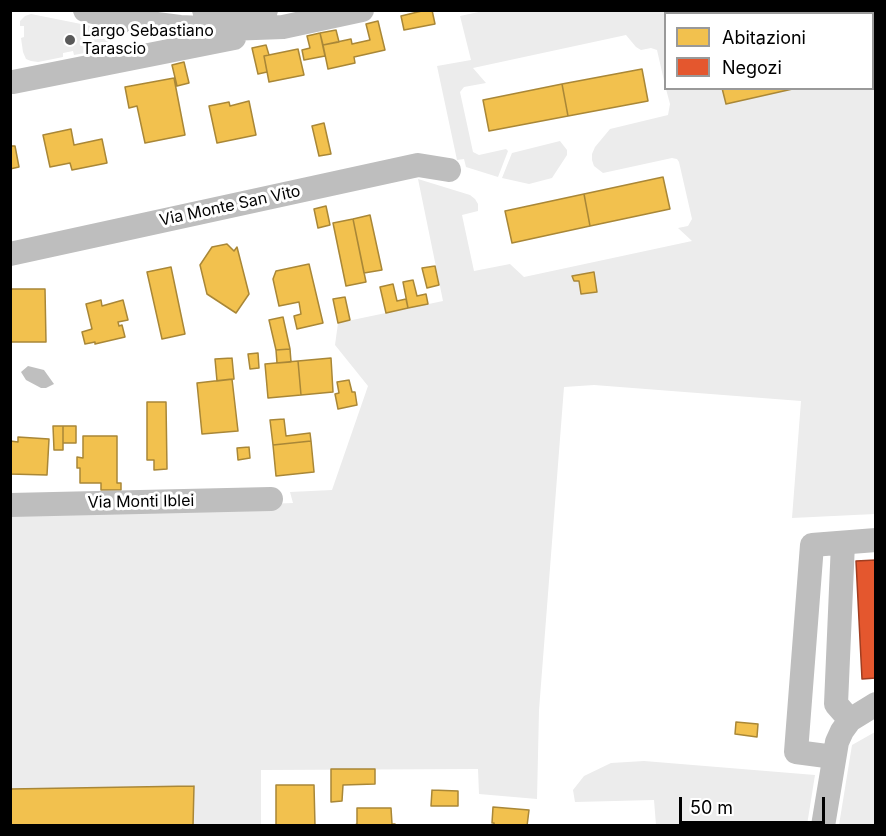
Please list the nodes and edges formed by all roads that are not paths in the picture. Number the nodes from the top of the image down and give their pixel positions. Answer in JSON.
{"nodes":[{"id":1,"x":85,"y":10,"type":"edge"},
{"id":2,"x":204,"y":10,"type":"edge"},
{"id":3,"x":362,"y":10,"type":"edge"},
{"id":4,"x":236,"y":11,"type":"edge"},
{"id":5,"x":275,"y":19,"type":"edge"},
{"id":6,"x":11,"y":76,"type":"edge"},
{"id":7,"x":449,"y":170,"type":"dead end"},
{"id":8,"x":10,"y":254,"type":"edge"},
{"id":9,"x":271,"y":499,"type":"dead end"},
{"id":10,"x":10,"y":505,"type":"edge"},
{"id":11,"x":876,"y":540,"type":"edge"},
{"id":12,"x":843,"y":543,"type":"junction"},
{"id":13,"x":876,"y":704,"type":"edge"},
{"id":14,"x":850,"y":720,"type":"junction"},
{"id":15,"x":834,"y":757,"type":"junction"},
{"id":16,"x":823,"y":825,"type":"edge"}],
"edges":[{"from":1,"to":5,"type":"street"},
{"from":2,"to":4,"type":"street"},
{"from":3,"to":5,"type":"street"},
{"from":4,"to":5,"type":"street"},
{"from":5,"to":6,"type":"street"},
{"from":7,"to":8,"type":"street","name":"Via Monte San Vito"},
{"from":9,"to":10,"type":"street","name":"Via Monti Iblei"},
{"from":11,"to":12,"type":"street"},
{"from":12,"to":14,"type":"street"},
{"from":12,"to":15,"type":"street"},
{"from":13,"to":14,"type":"street"},
{"from":14,"to":15,"type":"street"},
{"from":15,"to":16,"type":"street"}]}
